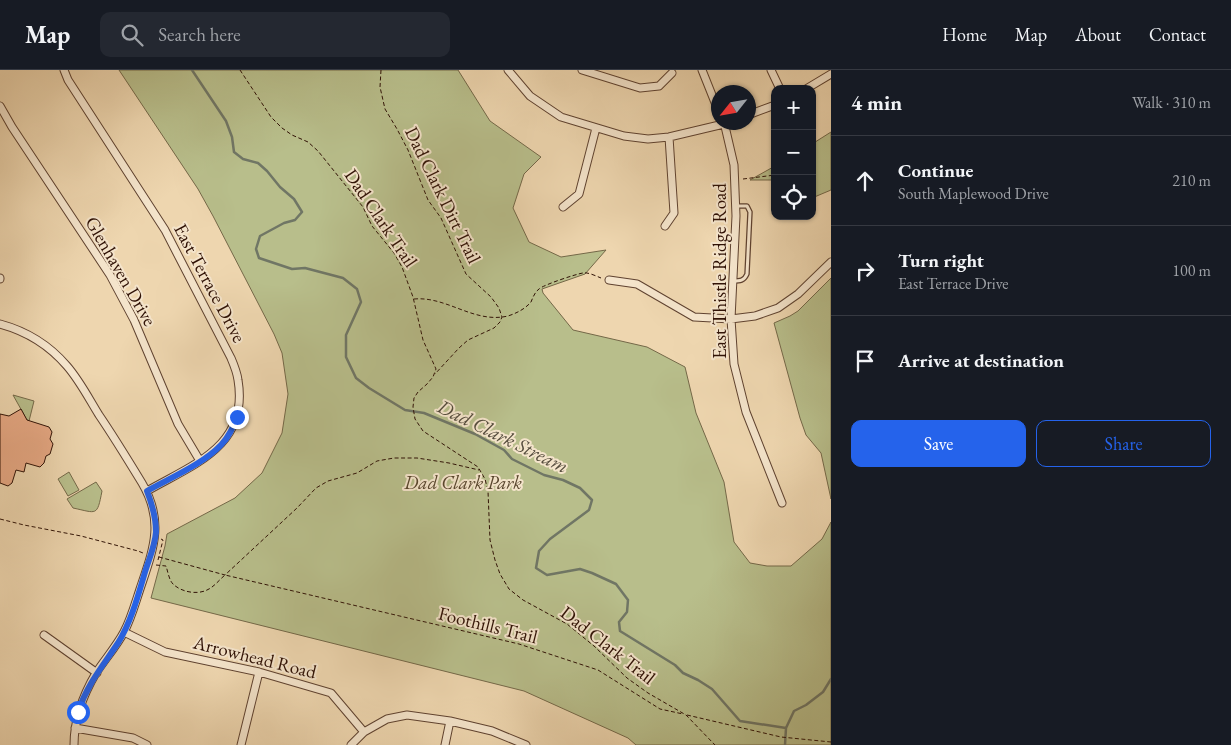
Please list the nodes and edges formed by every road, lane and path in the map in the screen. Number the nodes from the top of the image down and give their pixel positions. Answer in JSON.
{"nodes":[{"id":1,"x":64,"y":70,"type":"edge"},
{"id":2,"x":240,"y":70,"type":"edge"},
{"id":3,"x":381,"y":70,"type":"edge"},
{"id":4,"x":508,"y":70,"type":"edge"},
{"id":5,"x":582,"y":70,"type":"edge"},
{"id":6,"x":702,"y":70,"type":"edge"},
{"id":7,"x":771,"y":70,"type":"edge"},
{"id":8,"x":672,"y":73,"type":"dead end"},
{"id":9,"x":831,"y":74,"type":"edge"},
{"id":10,"x":778,"y":85,"type":"edge"},
{"id":11,"x":813,"y":85,"type":"edge"},
{"id":12,"x":711,"y":92,"type":"edge"},
{"id":13,"x":0,"y":106,"type":"edge"},
{"id":14,"x":771,"y":106,"type":"edge"},
{"id":15,"x":756,"y":112,"type":"edge"},
{"id":16,"x":711,"y":127,"type":"edge"},
{"id":17,"x":596,"y":128,"type":"junction"},
{"id":18,"x":727,"y":130,"type":"edge"},
{"id":19,"x":669,"y":137,"type":"junction"},
{"id":20,"x":771,"y":176,"type":"edge"},
{"id":21,"x":735,"y":180,"type":"junction"},
{"id":22,"x":736,"y":206,"type":"junction"},
{"id":23,"x":563,"y":207,"type":"dead end"},
{"id":24,"x":665,"y":226,"type":"dead end"},
{"id":25,"x":831,"y":262,"type":"edge"},
{"id":26,"x":609,"y":280,"type":"joint"},
{"id":27,"x":733,"y":281,"type":"junction"},
{"id":28,"x":414,"y":299,"type":"junction"},
{"id":29,"x":502,"y":317,"type":"junction"},
{"id":30,"x":731,"y":319,"type":"junction"},
{"id":31,"x":0,"y":324,"type":"edge"},
{"id":32,"x":433,"y":377,"type":"junction"},
{"id":33,"x":200,"y":461,"type":"junction"},
{"id":34,"x":480,"y":470,"type":"junction"},
{"id":35,"x":147,"y":491,"type":"junction"},
{"id":36,"x":782,"y":503,"type":"dead end"},
{"id":37,"x":0,"y":519,"type":"edge"},
{"id":38,"x":163,"y":540,"type":"dead end"},
{"id":39,"x":150,"y":557,"type":"junction"},
{"id":40,"x":159,"y":557,"type":"junction"},
{"id":41,"x":225,"y":575,"type":"junction"},
{"id":42,"x":124,"y":632,"type":"junction"},
{"id":43,"x":44,"y":635,"type":"dead end"},
{"id":44,"x":259,"y":672,"type":"junction"},
{"id":45,"x":96,"y":673,"type":"junction"},
{"id":46,"x":686,"y":715,"type":"junction"},
{"id":47,"x":450,"y":721,"type":"junction"},
{"id":48,"x":75,"y":728,"type":"junction"},
{"id":49,"x":364,"y":732,"type":"junction"},
{"id":50,"x":831,"y":742,"type":"edge"},
{"id":51,"x":74,"y":745,"type":"edge"},
{"id":52,"x":148,"y":745,"type":"edge"},
{"id":53,"x":241,"y":745,"type":"edge"},
{"id":54,"x":351,"y":745,"type":"edge"},
{"id":55,"x":445,"y":745,"type":"edge"},
{"id":56,"x":526,"y":745,"type":"edge"},
{"id":57,"x":715,"y":745,"type":"edge"}],
"edges":[{"from":1,"to":33,"type":"street","name":"East Terrace Drive"},
{"from":2,"to":28,"type":"path","name":"Dad Clark Trail"},
{"from":3,"to":29,"type":"path","name":"Dad Clark Dirt Trail"},
{"from":4,"to":17,"type":"street"},
{"from":5,"to":8,"type":"street"},
{"from":6,"to":12,"type":"street"},
{"from":7,"to":10,"type":"street"},
{"from":9,"to":11,"type":"street"},
{"from":13,"to":33,"type":"street","name":"Glenhaven Drive"},
{"from":14,"to":15,"type":"street"},
{"from":16,"to":19,"type":"street"},
{"from":17,"to":19,"type":"street"},
{"from":17,"to":23,"type":"street"},
{"from":18,"to":21,"type":"street","name":"East Thistle Ridge Road"},
{"from":19,"to":24,"type":"street"},
{"from":20,"to":21,"type":"path"},
{"from":21,"to":22,"type":"street","name":"East Thistle Ridge Road"},
{"from":22,"to":27,"type":"street","name":"East Thistle Ridge Road"},
{"from":22,"to":27,"type":"lane"},
{"from":25,"to":30,"type":"street"},
{"from":26,"to":29,"type":"path"},
{"from":26,"to":30,"type":"street"},
{"from":27,"to":30,"type":"street","name":"East Thistle Ridge Road"},
{"from":28,"to":29,"type":"path"},
{"from":28,"to":32,"type":"path","name":"Dad Clark Trail"},
{"from":29,"to":32,"type":"path"},
{"from":30,"to":36,"type":"street","name":"East Thistle Ridge Road"},
{"from":31,"to":35,"type":"street"},
{"from":32,"to":34,"type":"path"},
{"from":33,"to":35,"type":"street","name":"East Terrace Drive"},
{"from":34,"to":41,"type":"path"},
{"from":34,"to":46,"type":"path","name":"Dad Clark Trail"},
{"from":35,"to":39,"type":"street"},
{"from":37,"to":39,"type":"path"},
{"from":38,"to":40,"type":"path"},
{"from":39,"to":42,"type":"street"},
{"from":40,"to":41,"type":"path","name":"Foothills Trail"},
{"from":40,"to":41,"type":"path"},
{"from":41,"to":46,"type":"path","name":"Foothills Trail"},
{"from":42,"to":44,"type":"street","name":"Arrowhead Road"},
{"from":42,"to":45,"type":"street"},
{"from":43,"to":45,"type":"street"},
{"from":44,"to":49,"type":"street","name":"Arrowhead Road"},
{"from":44,"to":53,"type":"street"},
{"from":45,"to":48,"type":"street"},
{"from":46,"to":50,"type":"path","name":"Foothills Trail"},
{"from":46,"to":57,"type":"path","name":"Dad Clark Trail"},
{"from":47,"to":49,"type":"street"},
{"from":47,"to":55,"type":"street"},
{"from":47,"to":56,"type":"street"},
{"from":48,"to":51,"type":"street"},
{"from":48,"to":52,"type":"street"},
{"from":49,"to":54,"type":"street"}]}
